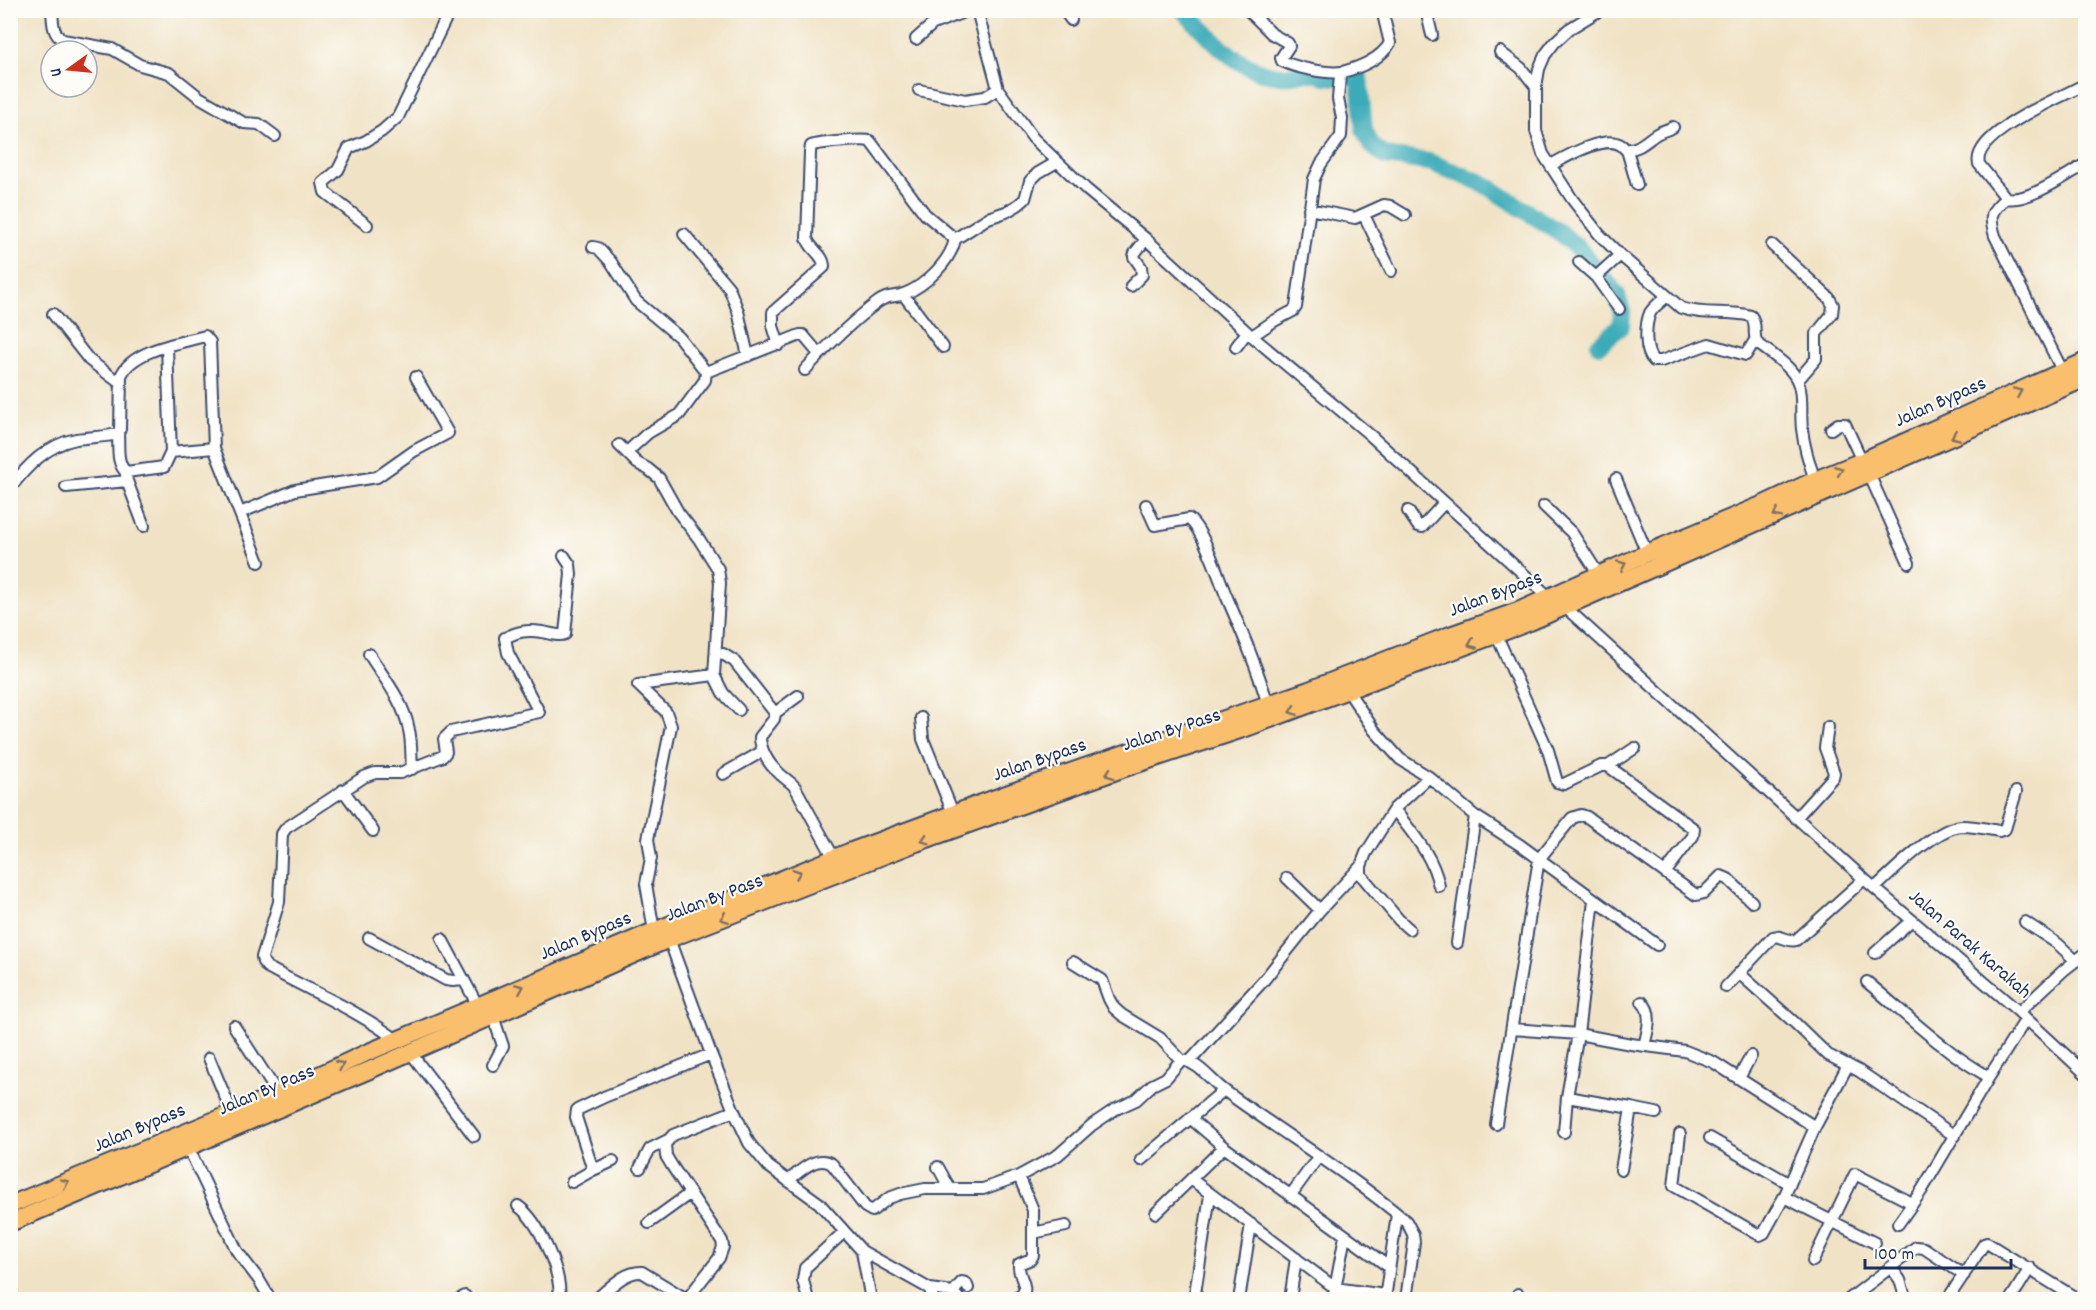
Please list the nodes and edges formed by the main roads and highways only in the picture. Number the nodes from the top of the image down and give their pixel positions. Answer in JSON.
{"nodes":[{"id":1,"x":2085,"y":361,"type":"edge"},
{"id":2,"x":2085,"y":379,"type":"edge"},
{"id":3,"x":1931,"y":438,"type":"junction"},
{"id":4,"x":1865,"y":467,"type":"junction"},
{"id":5,"x":1348,"y":691,"type":"joint"},
{"id":6,"x":964,"y":815,"type":"junction"},
{"id":7,"x":404,"y":1046,"type":"junction"},
{"id":8,"x":10,"y":1205,"type":"edge"},
{"id":9,"x":10,"y":1222,"type":"edge"}],
"edges":[{"from":3,"to":1,"type":"highway","name":"Jalan Bypass","one_way":true},
{"from":2,"to":3,"type":"highway","one_way":true},
{"from":3,"to":4,"type":"highway"},
{"from":4,"to":5,"type":"highway","name":"Jalan Bypass","one_way":true},
{"from":6,"to":4,"type":"highway","name":"Jalan Bypass","one_way":true},
{"from":5,"to":6,"type":"highway","name":"Jalan By Pass","one_way":true},
{"from":6,"to":7,"type":"highway","name":"Jalan By Pass","one_way":true},
{"from":7,"to":6,"type":"highway","name":"Jalan Bypass","one_way":true},
{"from":8,"to":7,"type":"highway","name":"Jalan Bypass","one_way":true},
{"from":7,"to":9,"type":"highway","name":"Jalan By Pass"}]}
